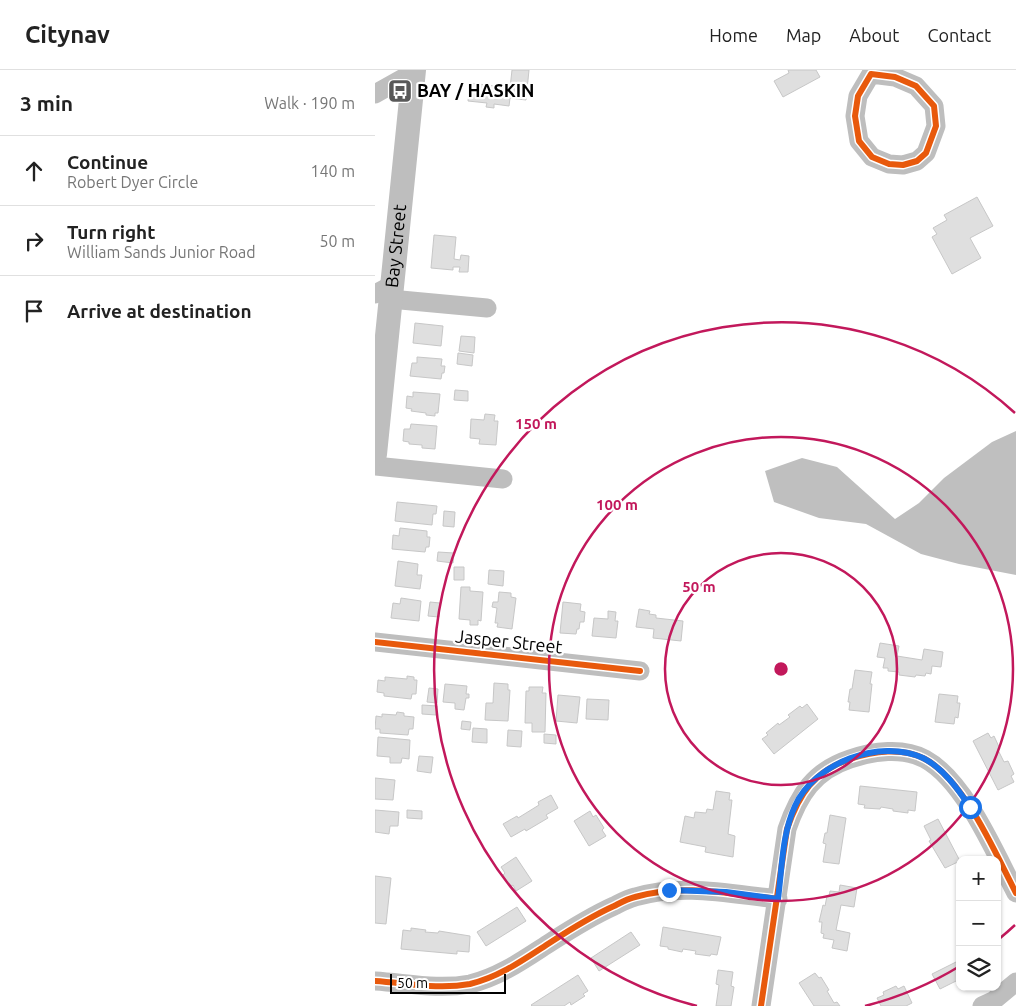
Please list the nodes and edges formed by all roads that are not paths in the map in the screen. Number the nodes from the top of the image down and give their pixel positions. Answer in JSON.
{"nodes":[{"id":1,"x":414,"y":71,"type":"edge"},
{"id":2,"x":869,"y":72,"type":"edge"},
{"id":3,"x":375,"y":94,"type":"edge"},
{"id":4,"x":386,"y":293,"type":"edge"},
{"id":5,"x":487,"y":308,"type":"dead end"},
{"id":6,"x":375,"y":454,"type":"edge"},
{"id":7,"x":375,"y":466,"type":"edge"},
{"id":8,"x":503,"y":480,"type":"dead end"},
{"id":9,"x":375,"y":642,"type":"edge"},
{"id":10,"x":639,"y":671,"type":"dead end"},
{"id":11,"x":1016,"y":893,"type":"edge"},
{"id":12,"x":778,"y":899,"type":"junction"},
{"id":13,"x":375,"y":981,"type":"edge"},
{"id":14,"x":1016,"y":982,"type":"edge"},
{"id":15,"x":761,"y":1006,"type":"edge"},
{"id":16,"x":982,"y":1006,"type":"edge"}],
"edges":[{"from":1,"to":3,"type":"street"},
{"from":1,"to":4,"type":"main road","name":"Bay Street"},
{"from":2,"to":2,"type":"street"},
{"from":4,"to":5,"type":"street"},
{"from":4,"to":6,"type":"main road","name":"Bay Street"},
{"from":7,"to":8,"type":"street"},
{"from":9,"to":10,"type":"street","name":"Jasper Street"},
{"from":11,"to":12,"type":"street"},
{"from":12,"to":13,"type":"street"},
{"from":12,"to":15,"type":"street"},
{"from":14,"to":16,"type":"street"}]}
